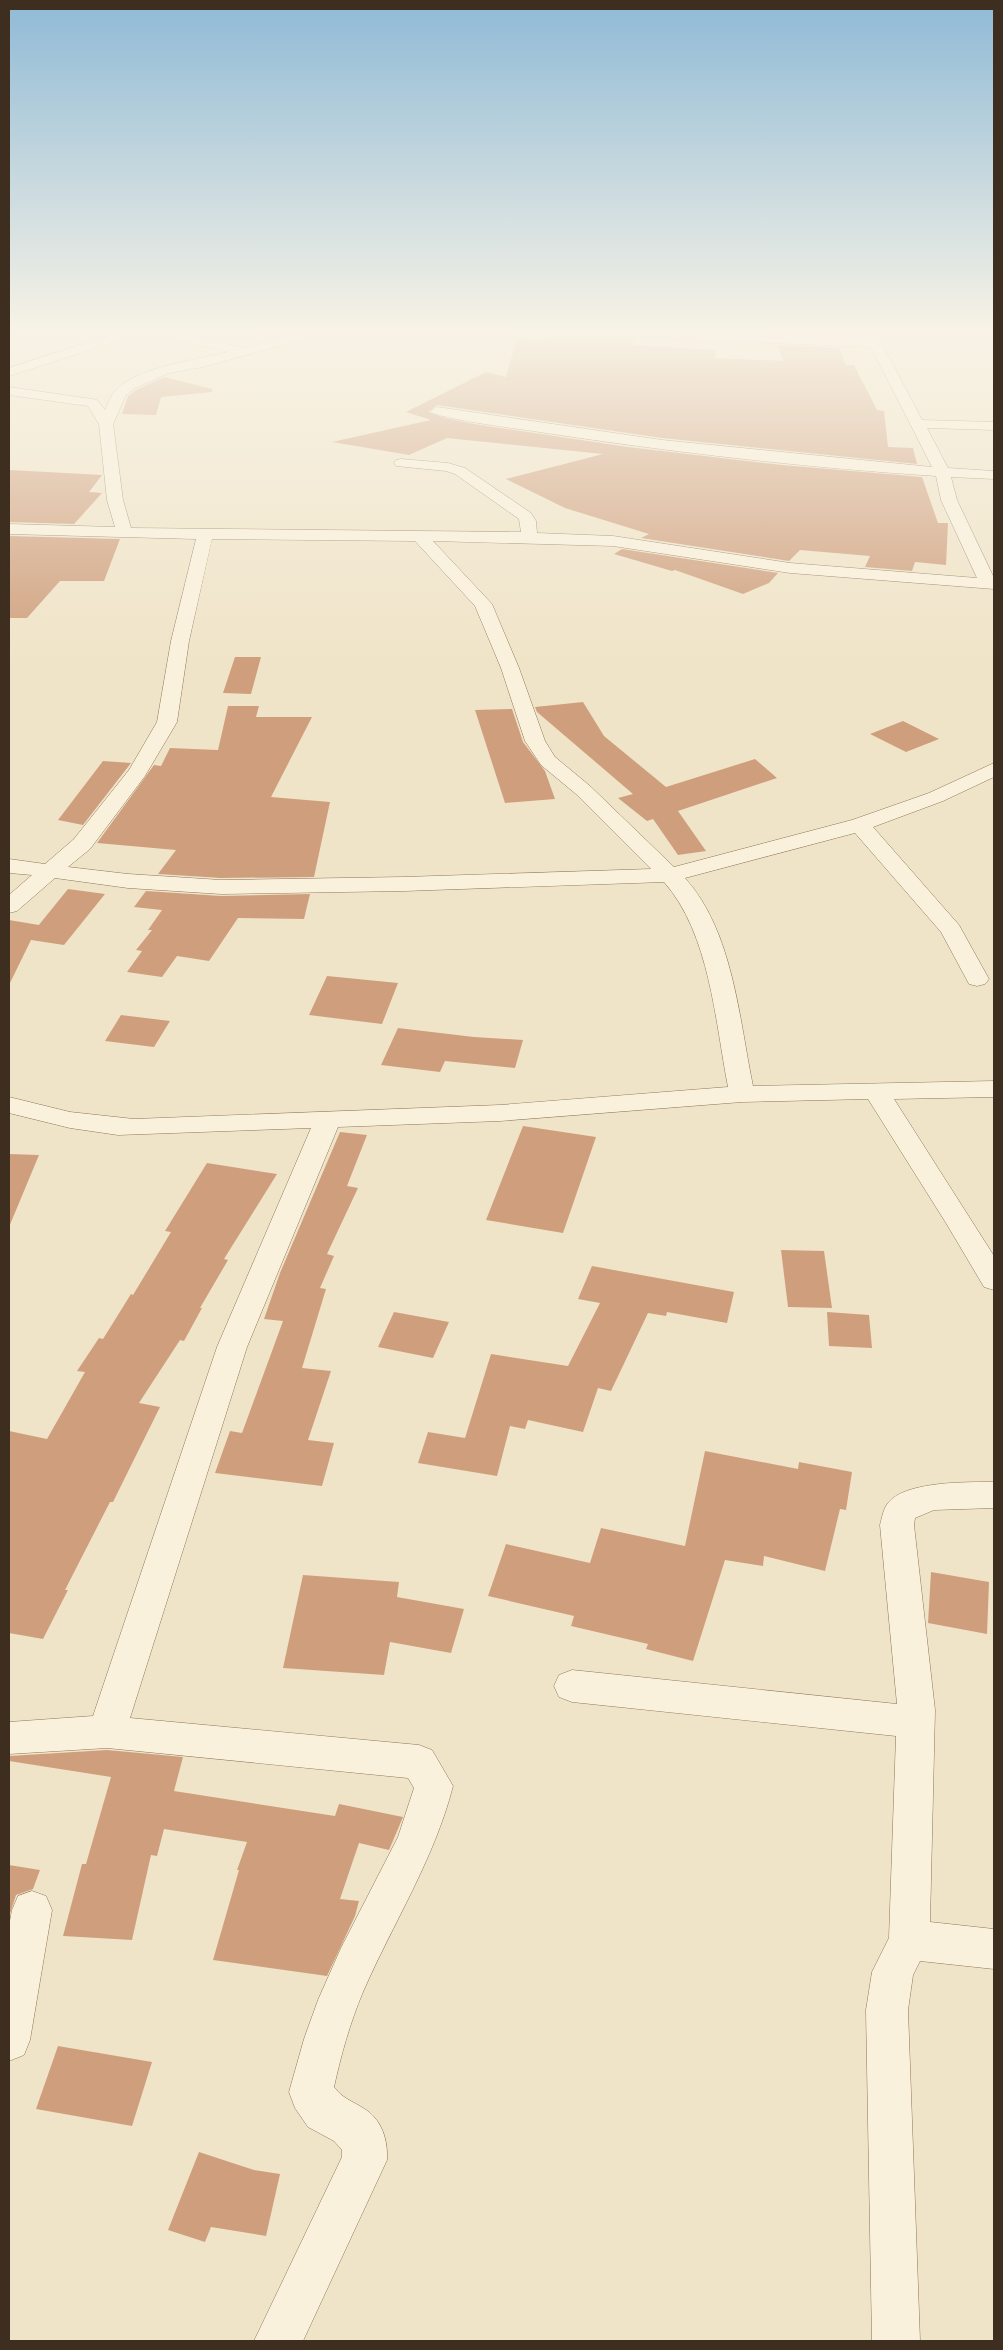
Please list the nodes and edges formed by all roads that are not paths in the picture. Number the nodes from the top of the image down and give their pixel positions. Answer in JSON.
{"nodes":[{"id":1,"x":109,"y":444,"type":"edge"},
{"id":2,"x":657,"y":444,"type":"edge"},
{"id":3,"x":928,"y":444,"type":"edge"},
{"id":4,"x":401,"y":463,"type":"dead end"},
{"id":5,"x":943,"y":473,"type":"junction"},
{"id":6,"x":994,"y":475,"type":"edge"},
{"id":7,"x":9,"y":529,"type":"edge"},
{"id":8,"x":124,"y":532,"type":"junction"},
{"id":9,"x":204,"y":534,"type":"junction"},
{"id":10,"x":419,"y":536,"type":"junction"},
{"id":11,"x":529,"y":537,"type":"junction"},
{"id":12,"x":991,"y":584,"type":"edge"},
{"id":13,"x":994,"y":769,"type":"edge"},
{"id":14,"x":860,"y":825,"type":"junction"},
{"id":15,"x":9,"y":866,"type":"edge"},
{"id":16,"x":51,"y":872,"type":"junction"},
{"id":17,"x":670,"y":874,"type":"junction"},
{"id":18,"x":9,"y":906,"type":"edge"},
{"id":19,"x":977,"y":979,"type":"dead end"},
{"id":20,"x":994,"y":1090,"type":"edge"},
{"id":21,"x":876,"y":1092,"type":"junction"},
{"id":22,"x":742,"y":1094,"type":"junction"},
{"id":23,"x":9,"y":1105,"type":"edge"},
{"id":24,"x":328,"y":1119,"type":"junction"},
{"id":25,"x":994,"y":1280,"type":"edge"},
{"id":26,"x":994,"y":1495,"type":"edge"},
{"id":27,"x":572,"y":1686,"type":"dead end"},
{"id":28,"x":915,"y":1722,"type":"junction"},
{"id":29,"x":107,"y":1732,"type":"junction"},
{"id":30,"x":9,"y":1738,"type":"edge"},
{"id":31,"x":32,"y":1910,"type":"dead end"},
{"id":32,"x":909,"y":1940,"type":"junction"},
{"id":33,"x":994,"y":1950,"type":"edge"},
{"id":34,"x":9,"y":2040,"type":"edge"},
{"id":35,"x":278,"y":2341,"type":"edge"},
{"id":36,"x":896,"y":2341,"type":"edge"}],
"edges":[{"from":1,"to":8,"type":"street"},
{"from":2,"to":5,"type":"street"},
{"from":3,"to":5,"type":"street"},
{"from":4,"to":11,"type":"street"},
{"from":5,"to":6,"type":"street"},
{"from":5,"to":12,"type":"street"},
{"from":7,"to":8,"type":"street"},
{"from":8,"to":9,"type":"street"},
{"from":9,"to":10,"type":"street"},
{"from":9,"to":16,"type":"street"},
{"from":10,"to":11,"type":"street"},
{"from":10,"to":17,"type":"street"},
{"from":11,"to":12,"type":"street"},
{"from":13,"to":14,"type":"street"},
{"from":14,"to":17,"type":"street"},
{"from":14,"to":19,"type":"street"},
{"from":15,"to":16,"type":"street"},
{"from":16,"to":17,"type":"street"},
{"from":16,"to":18,"type":"street"},
{"from":17,"to":22,"type":"street"},
{"from":20,"to":21,"type":"street"},
{"from":21,"to":22,"type":"street"},
{"from":21,"to":25,"type":"street"},
{"from":22,"to":24,"type":"street"},
{"from":23,"to":24,"type":"street"},
{"from":24,"to":29,"type":"street"},
{"from":26,"to":28,"type":"street"},
{"from":27,"to":28,"type":"street"},
{"from":28,"to":32,"type":"street"},
{"from":29,"to":30,"type":"street"},
{"from":29,"to":35,"type":"street"},
{"from":31,"to":34,"type":"street"},
{"from":32,"to":33,"type":"street"},
{"from":32,"to":36,"type":"street"}]}
